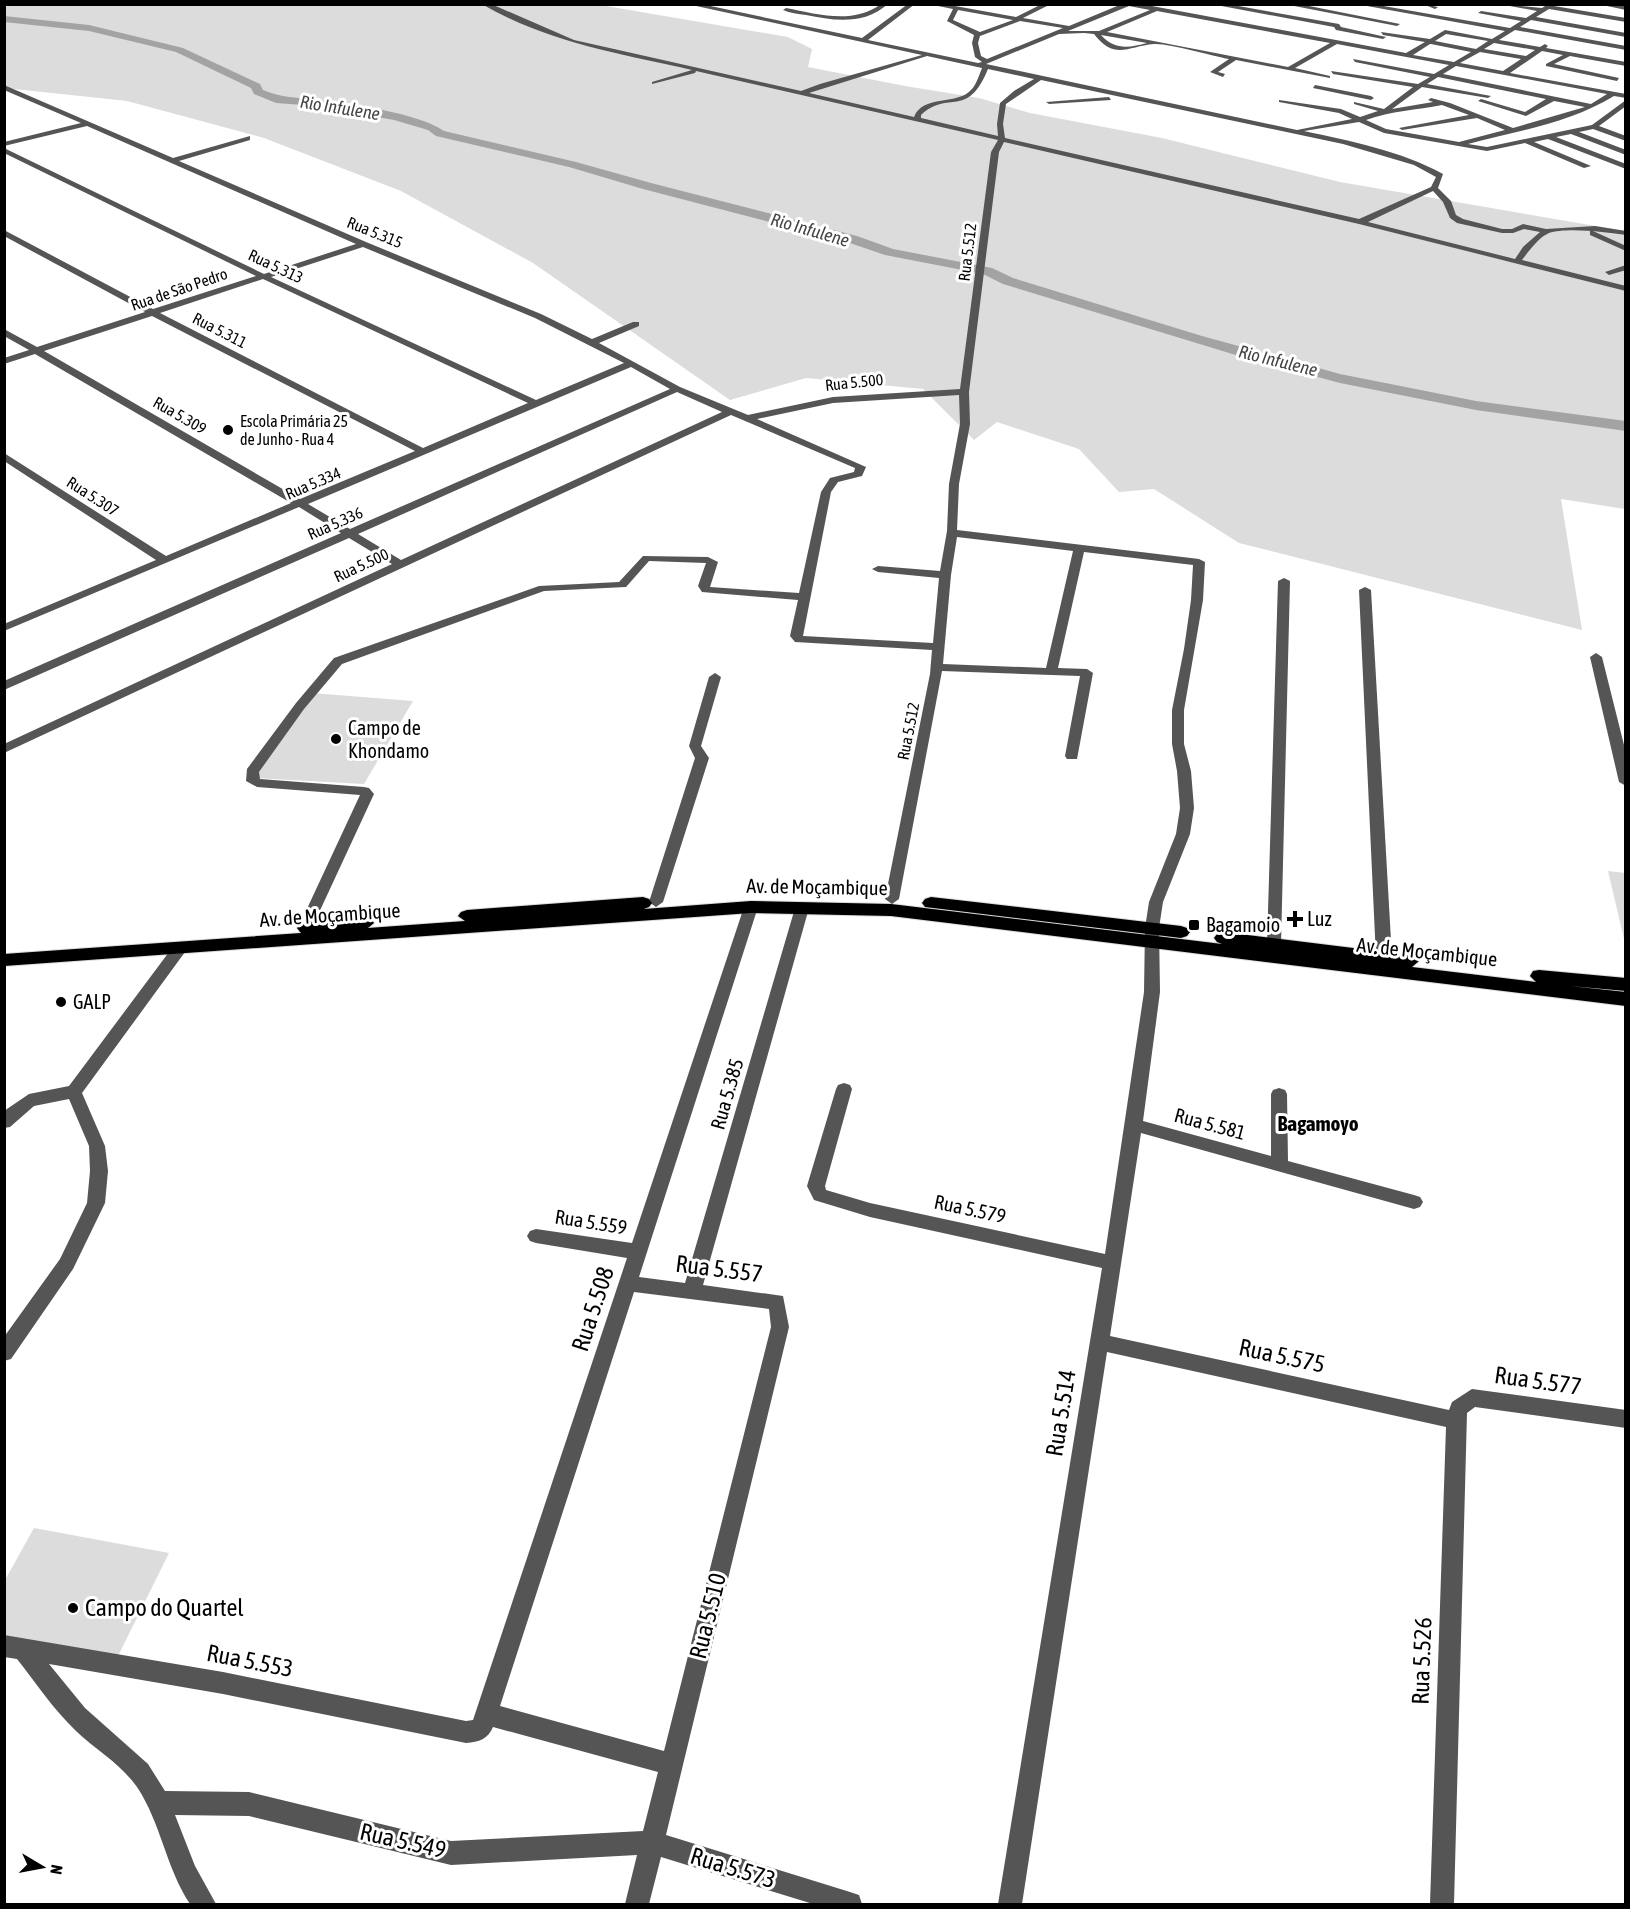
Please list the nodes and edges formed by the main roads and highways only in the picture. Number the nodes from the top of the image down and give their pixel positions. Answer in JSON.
{"nodes":[{"id":1,"x":1088,"y":926,"type":"junction"},
{"id":2,"x":1152,"y":935,"type":"junction"},
{"id":3,"x":4,"y":950,"type":"edge"},
{"id":4,"x":4,"y":960,"type":"edge"},
{"id":5,"x":1626,"y":985,"type":"edge"},
{"id":6,"x":1626,"y":999,"type":"edge"}],
"edges":[{"from":1,"to":2,"type":"highway","name":"Av. de Moçambique"},
{"from":1,"to":3,"type":"highway","name":"Av. de Moçambique"},
{"from":1,"to":4,"type":"highway","name":"Av. de Moçambique"},
{"from":2,"to":5,"type":"highway","name":"Av. de Moçambique"},
{"from":2,"to":6,"type":"highway","name":"Av. de Moçambique"}]}
